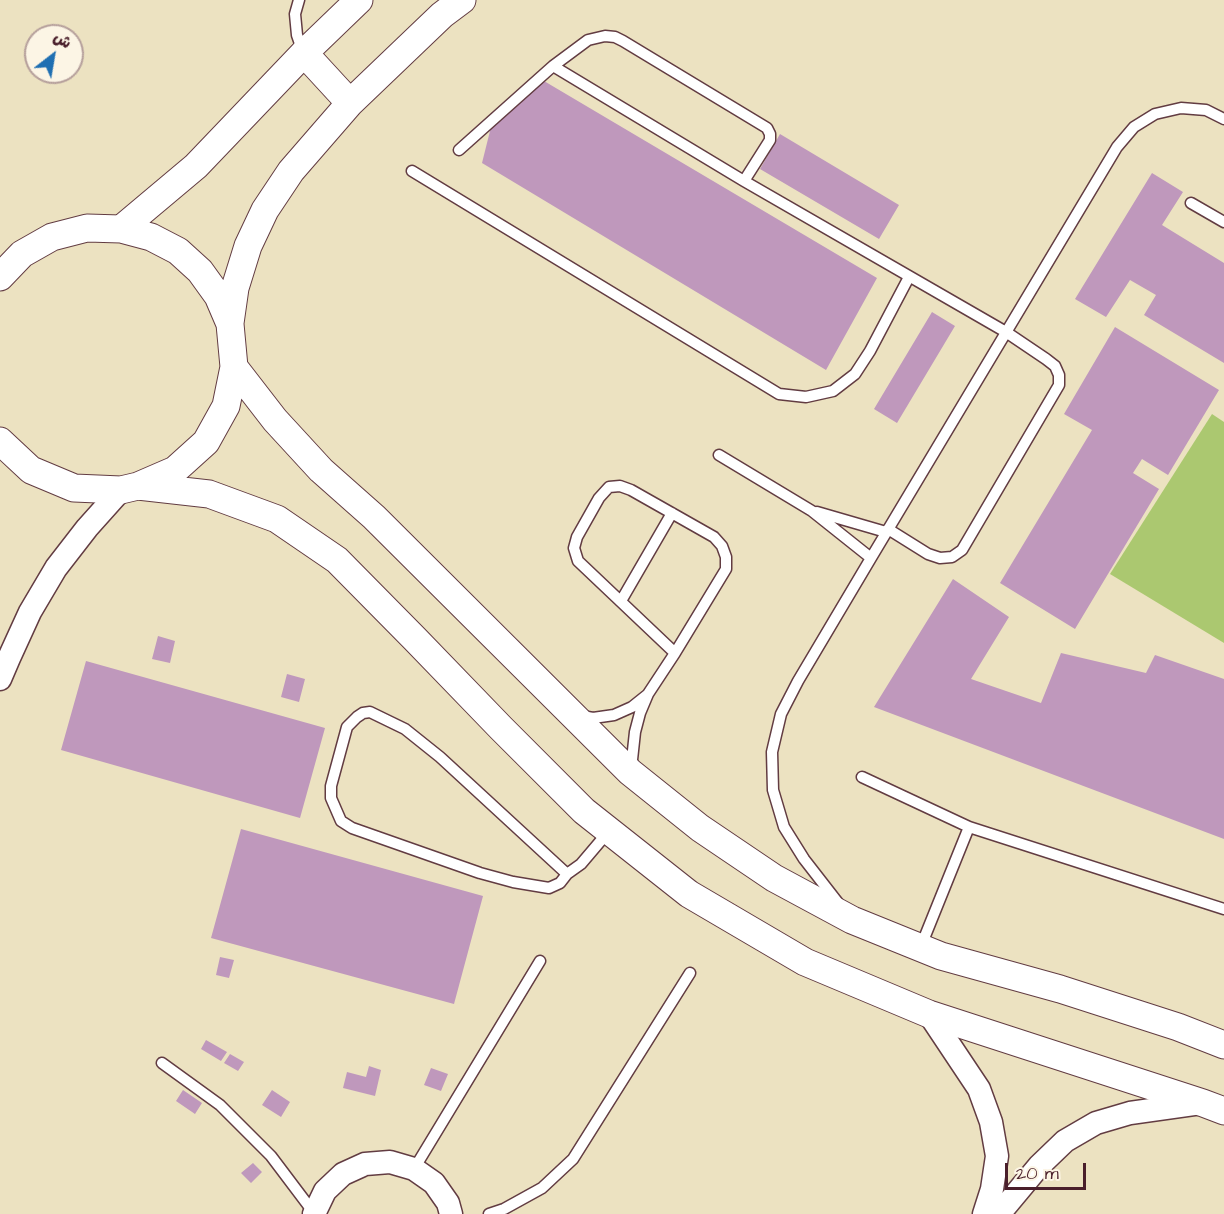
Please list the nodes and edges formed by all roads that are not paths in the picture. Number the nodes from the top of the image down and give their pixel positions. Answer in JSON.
{"nodes":[{"id":1,"x":299,"y":0,"type":"edge"},
{"id":2,"x":359,"y":0,"type":"edge"},
{"id":3,"x":462,"y":0,"type":"edge"},
{"id":4,"x":304,"y":53,"type":"junction"},
{"id":5,"x":553,"y":66,"type":"junction"},
{"id":6,"x":350,"y":103,"type":"junction"},
{"id":7,"x":1224,"y":119,"type":"edge"},
{"id":8,"x":459,"y":150,"type":"dead end"},
{"id":9,"x":412,"y":171,"type":"dead end"},
{"id":10,"x":744,"y":181,"type":"junction"},
{"id":11,"x":1191,"y":202,"type":"dead end"},
{"id":12,"x":1224,"y":222,"type":"edge"},
{"id":13,"x":122,"y":229,"type":"junction"},
{"id":14,"x":11,"y":251,"type":"edge"},
{"id":15,"x":0,"y":277,"type":"edge"},
{"id":16,"x":909,"y":277,"type":"junction"},
{"id":17,"x":230,"y":324,"type":"junction"},
{"id":18,"x":1006,"y":332,"type":"junction"},
{"id":19,"x":234,"y":366,"type":"junction"},
{"id":20,"x":0,"y":441,"type":"edge"},
{"id":21,"x":718,"y":455,"type":"dead end"},
{"id":22,"x":130,"y":488,"type":"junction"},
{"id":23,"x":812,"y":511,"type":"junction"},
{"id":24,"x":672,"y":513,"type":"junction"},
{"id":25,"x":887,"y":530,"type":"junction"},
{"id":26,"x":871,"y":558,"type":"junction"},
{"id":27,"x":621,"y":601,"type":"junction"},
{"id":28,"x":675,"y":653,"type":"junction"},
{"id":29,"x":0,"y":680,"type":"edge"},
{"id":30,"x":648,"y":694,"type":"junction"},
{"id":31,"x":574,"y":715,"type":"junction"},
{"id":32,"x":630,"y":772,"type":"junction"},
{"id":33,"x":862,"y":777,"type":"dead end"},
{"id":34,"x":969,"y":827,"type":"junction"},
{"id":35,"x":609,"y":830,"type":"junction"},
{"id":36,"x":567,"y":874,"type":"junction"},
{"id":37,"x":1224,"y":909,"type":"edge"},
{"id":38,"x":852,"y":921,"type":"junction"},
{"id":39,"x":921,"y":948,"type":"junction"},
{"id":40,"x":540,"y":961,"type":"dead end"},
{"id":41,"x":690,"y":973,"type":"dead end"},
{"id":42,"x":929,"y":1014,"type":"junction"},
{"id":43,"x":1224,"y":1045,"type":"edge"},
{"id":44,"x":162,"y":1063,"type":"dead end"},
{"id":45,"x":1214,"y":1107,"type":"edge"},
{"id":46,"x":414,"y":1169,"type":"junction"},
{"id":47,"x":314,"y":1214,"type":"edge"},
{"id":48,"x":451,"y":1214,"type":"edge"},
{"id":49,"x":489,"y":1214,"type":"edge"},
{"id":50,"x":984,"y":1214,"type":"edge"},
{"id":51,"x":999,"y":1214,"type":"edge"}],
"edges":[{"from":1,"to":4,"type":"lane"},
{"from":2,"to":4,"type":"street"},
{"from":3,"to":6,"type":"street"},
{"from":4,"to":6,"type":"street"},
{"from":4,"to":13,"type":"street"},
{"from":5,"to":8,"type":"lane"},
{"from":5,"to":10,"type":"lane"},
{"from":5,"to":10,"type":"lane"},
{"from":6,"to":17,"type":"street"},
{"from":7,"to":18,"type":"lane"},
{"from":9,"to":16,"type":"lane"},
{"from":10,"to":16,"type":"lane"},
{"from":11,"to":12,"type":"lane"},
{"from":13,"to":14,"type":"street"},
{"from":13,"to":17,"type":"street"},
{"from":14,"to":15,"type":"street"},
{"from":16,"to":18,"type":"lane"},
{"from":17,"to":19,"type":"street"},
{"from":18,"to":25,"type":"lane"},
{"from":18,"to":25,"type":"lane"},
{"from":19,"to":22,"type":"street"},
{"from":19,"to":31,"type":"street"},
{"from":20,"to":22,"type":"street"},
{"from":21,"to":23,"type":"lane"},
{"from":22,"to":29,"type":"street"},
{"from":22,"to":35,"type":"street"},
{"from":23,"to":25,"type":"lane"},
{"from":23,"to":26,"type":"lane"},
{"from":24,"to":27,"type":"lane"},
{"from":24,"to":27,"type":"lane"},
{"from":24,"to":28,"type":"lane"},
{"from":25,"to":26,"type":"lane"},
{"from":26,"to":38,"type":"lane"},
{"from":27,"to":28,"type":"lane"},
{"from":28,"to":30,"type":"lane"},
{"from":30,"to":31,"type":"lane"},
{"from":30,"to":32,"type":"lane"},
{"from":31,"to":32,"type":"street"},
{"from":32,"to":38,"type":"street"},
{"from":33,"to":34,"type":"lane"},
{"from":34,"to":37,"type":"lane"},
{"from":34,"to":39,"type":"lane"},
{"from":35,"to":36,"type":"lane"},
{"from":35,"to":42,"type":"street"},
{"from":36,"to":36,"type":"lane"},
{"from":38,"to":39,"type":"street"},
{"from":39,"to":43,"type":"street"},
{"from":40,"to":46,"type":"lane"},
{"from":41,"to":49,"type":"lane"},
{"from":42,"to":45,"type":"street"},
{"from":42,"to":50,"type":"street"},
{"from":44,"to":47,"type":"lane"},
{"from":45,"to":51,"type":"street"},
{"from":46,"to":47,"type":"street"},
{"from":46,"to":48,"type":"street"}]}
